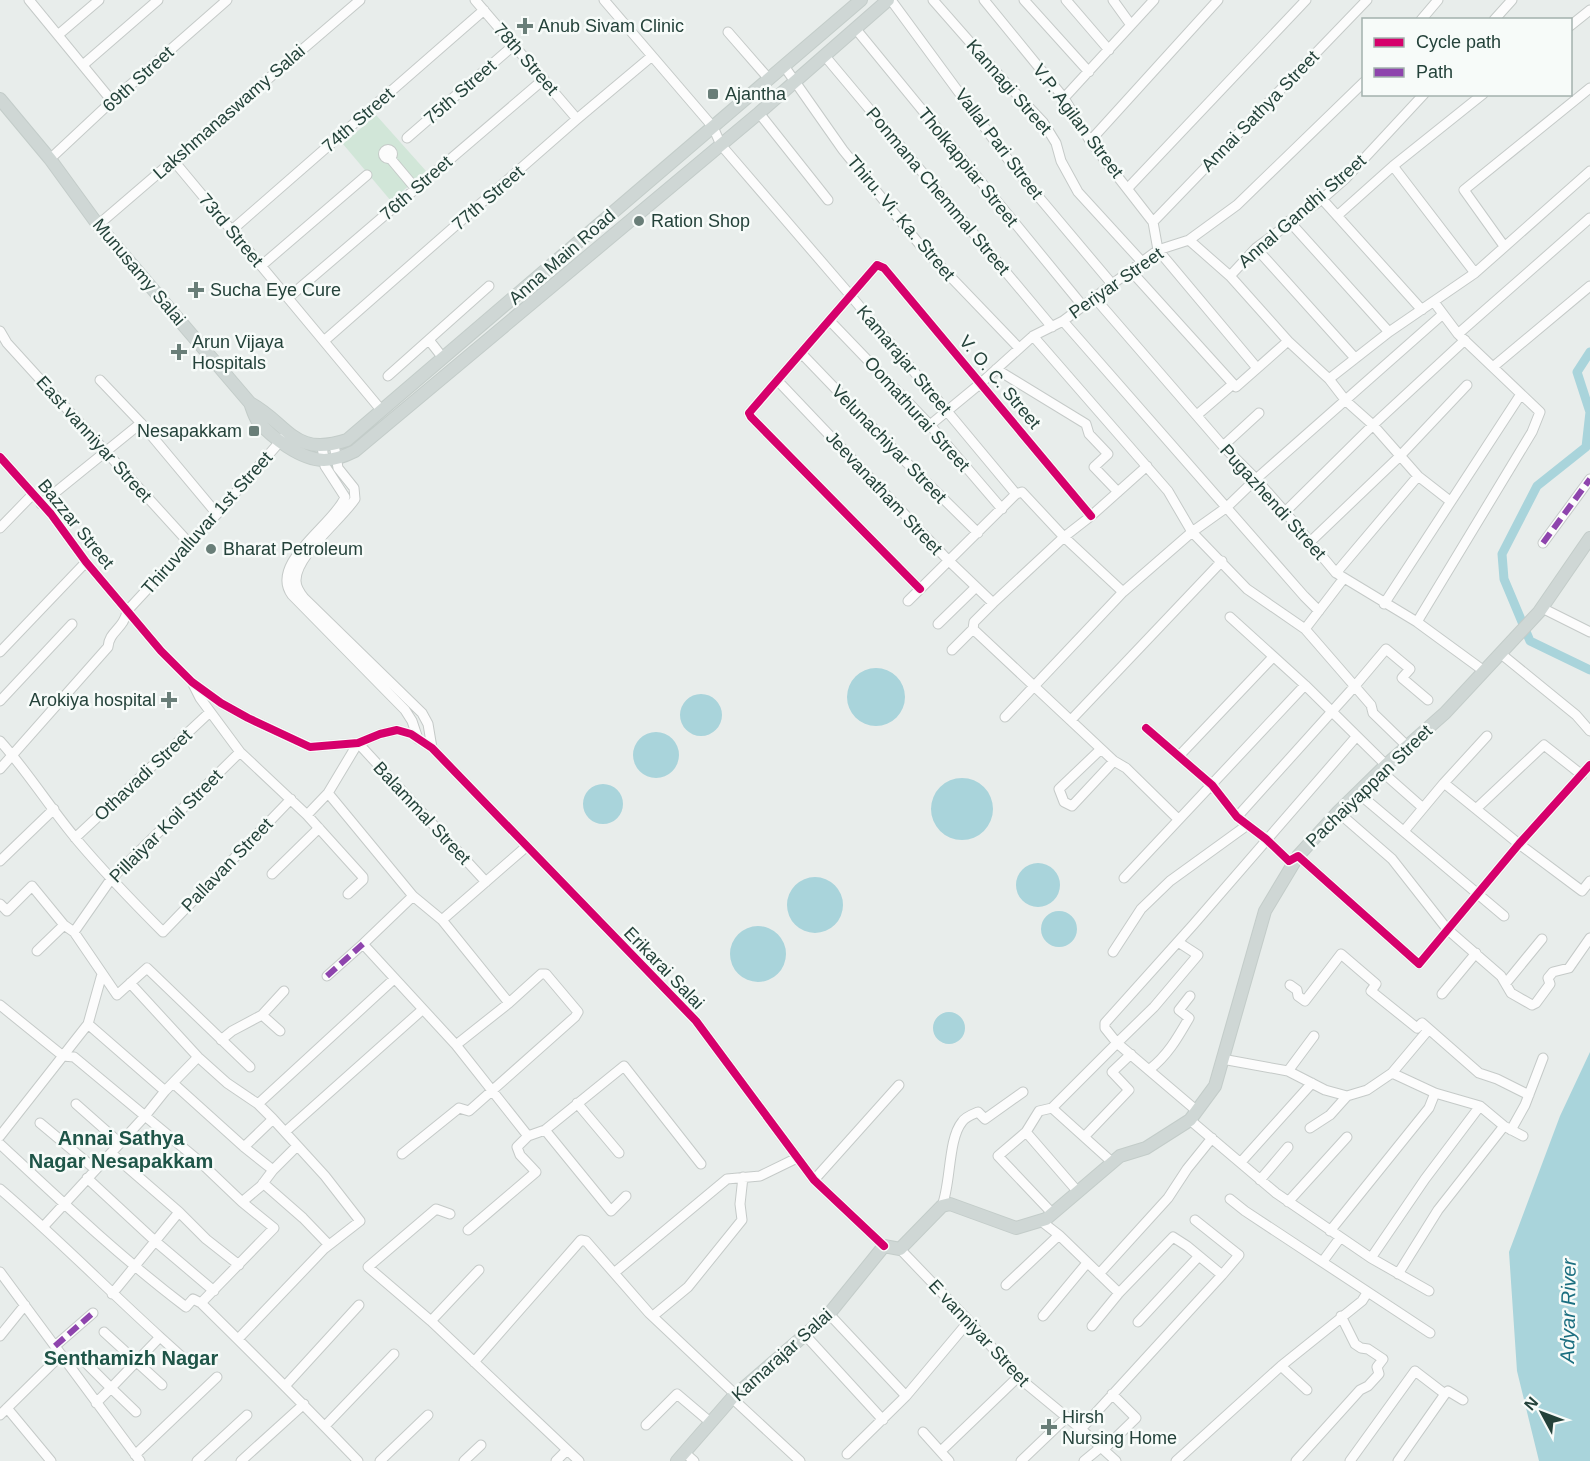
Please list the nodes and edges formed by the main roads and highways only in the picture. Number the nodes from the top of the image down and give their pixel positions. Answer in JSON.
{"nodes":[{"id":1,"x":861,"y":0,"type":"edge"},
{"id":2,"x":890,"y":0,"type":"edge"},
{"id":3,"x":0,"y":99,"type":"edge"},
{"id":4,"x":283,"y":438,"type":"junction"},
{"id":5,"x":1590,"y":538,"type":"edge"},
{"id":6,"x":884,"y":1246,"type":"joint"},
{"id":7,"x":681,"y":1456,"type":"edge"}],
"edges":[{"from":1,"to":4,"type":"main road","name":"Anna Main Road"},
{"from":2,"to":4,"type":"main road","name":"Anna Main Road"},
{"from":3,"to":4,"type":"main road","name":"Munusamy Salai"},
{"from":5,"to":6,"type":"main road","name":"Pachaiyappan Street"},
{"from":6,"to":7,"type":"main road","name":"Kamarajar Salai"}]}
